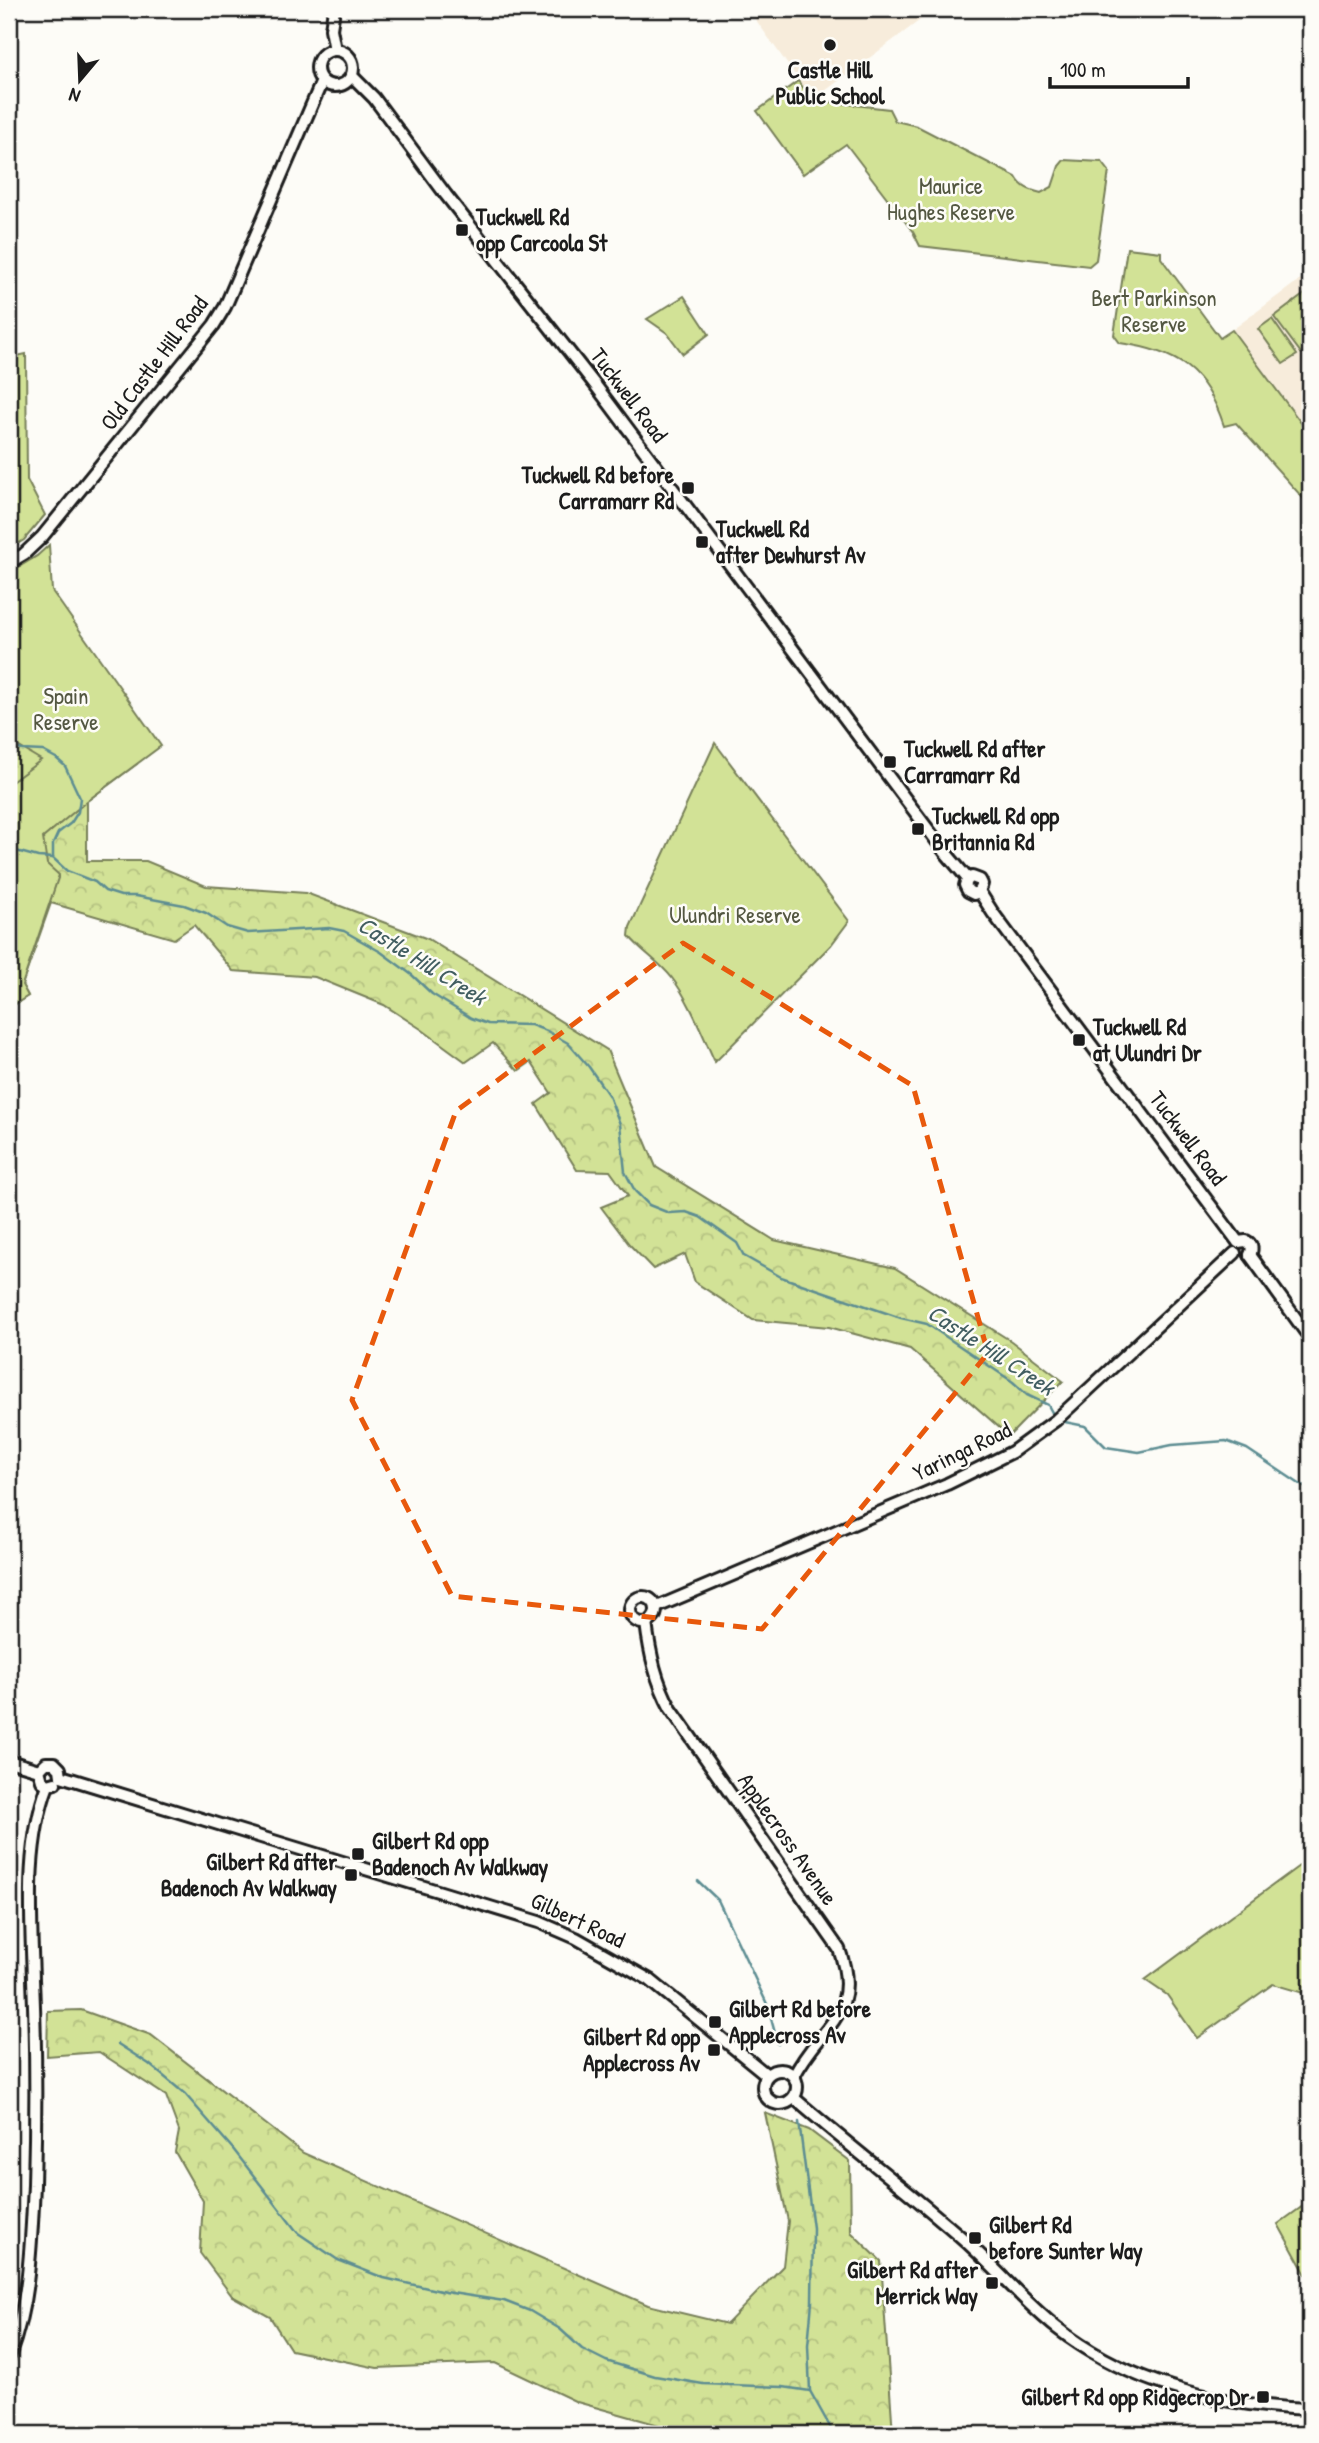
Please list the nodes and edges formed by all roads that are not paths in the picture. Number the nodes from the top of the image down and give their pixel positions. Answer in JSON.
{"nodes":[{"id":1,"x":334,"y":9,"type":"edge"},
{"id":2,"x":335,"y":50,"type":"junction"},
{"id":3,"x":352,"y":76,"type":"junction"},
{"id":4,"x":322,"y":81,"type":"junction"},
{"id":5,"x":9,"y":563,"type":"edge"},
{"id":6,"x":1237,"y":1248,"type":"junction"},
{"id":7,"x":1310,"y":1338,"type":"edge"},
{"id":8,"x":657,"y":1607,"type":"junction"},
{"id":9,"x":646,"y":1623,"type":"junction"},
{"id":10,"x":9,"y":1761,"type":"edge"},
{"id":11,"x":39,"y":1770,"type":"junction"},
{"id":12,"x":61,"y":1776,"type":"junction"},
{"id":13,"x":48,"y":1784,"type":"junction"},
{"id":14,"x":767,"y":2075,"type":"junction"},
{"id":15,"x":794,"y":2076,"type":"junction"},
{"id":16,"x":794,"y":2098,"type":"junction"},
{"id":17,"x":9,"y":2357,"type":"edge"},
{"id":18,"x":1310,"y":2409,"type":"edge"}],
"edges":[{"from":1,"to":2,"type":"street"},
{"from":2,"to":3,"type":"street"},
{"from":2,"to":4,"type":"street"},
{"from":3,"to":4,"type":"street"},
{"from":3,"to":6,"type":"street","name":"Tuckwell Road"},
{"from":4,"to":5,"type":"street","name":"Old Castle Hill Road"},
{"from":6,"to":7,"type":"street","name":"Tuckwell Road"},
{"from":6,"to":8,"type":"street","name":"Yaringa Road"},
{"from":8,"to":9,"type":"street"},
{"from":8,"to":9,"type":"street"},
{"from":9,"to":15,"type":"street","name":"Applecross Avenue"},
{"from":10,"to":11,"type":"street"},
{"from":11,"to":12,"type":"street"},
{"from":11,"to":13,"type":"street"},
{"from":12,"to":13,"type":"street"},
{"from":12,"to":14,"type":"street","name":"Gilbert Road"},
{"from":13,"to":17,"type":"street"},
{"from":14,"to":15,"type":"street"},
{"from":14,"to":16,"type":"street"},
{"from":15,"to":16,"type":"street"},
{"from":16,"to":18,"type":"street"}]}
